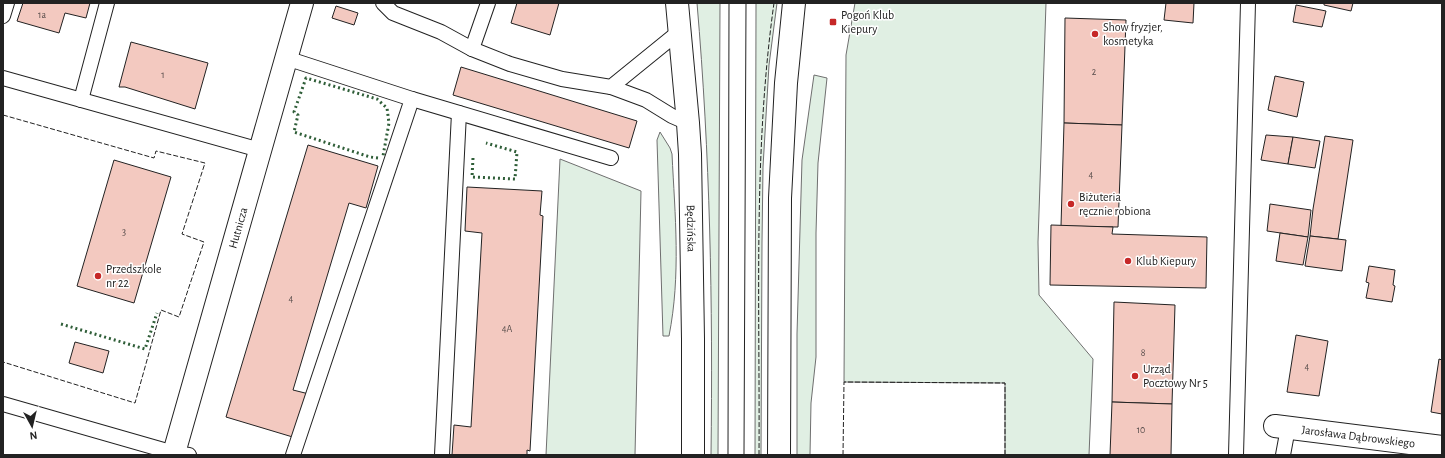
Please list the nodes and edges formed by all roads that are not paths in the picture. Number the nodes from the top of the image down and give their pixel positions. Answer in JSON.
{"nodes":[{"id":1,"x":7,"y":3,"type":"edge"},
{"id":2,"x":107,"y":3,"type":"edge"},
{"id":3,"x":302,"y":3,"type":"edge"},
{"id":4,"x":383,"y":3,"type":"edge"},
{"id":5,"x":488,"y":3,"type":"edge"},
{"id":6,"x":677,"y":3,"type":"edge"},
{"id":7,"x":794,"y":3,"type":"edge"},
{"id":8,"x":1248,"y":3,"type":"edge"},
{"id":9,"x":3,"y":16,"type":"edge"},
{"id":10,"x":680,"y":31,"type":"junction"},
{"id":11,"x":472,"y":49,"type":"junction"},
{"id":12,"x":286,"y":58,"type":"junction"},
{"id":13,"x":3,"y":78,"type":"edge"},
{"id":14,"x":611,"y":87,"type":"junction"},
{"id":15,"x":412,"y":99,"type":"junction"},
{"id":16,"x":81,"y":100,"type":"junction"},
{"id":17,"x":459,"y":113,"type":"junction"},
{"id":18,"x":688,"y":123,"type":"junction"},
{"id":19,"x":260,"y":150,"type":"junction"},
{"id":20,"x":611,"y":158,"type":"dead end"},
{"id":21,"x":3,"y":404,"type":"edge"},
{"id":22,"x":1282,"y":427,"type":"joint"},
{"id":23,"x":1442,"y":447,"type":"edge"},
{"id":24,"x":182,"y":454,"type":"edge"},
{"id":25,"x":293,"y":455,"type":"edge"},
{"id":26,"x":442,"y":455,"type":"edge"},
{"id":27,"x":692,"y":455,"type":"edge"},
{"id":28,"x":779,"y":455,"type":"edge"},
{"id":29,"x":1236,"y":455,"type":"edge"},
{"id":30,"x":1283,"y":455,"type":"edge"}],
"edges":[{"from":1,"to":9,"type":"lane"},
{"from":2,"to":16,"type":"lane"},
{"from":3,"to":12,"type":"street","name":"Hutnicza"},
{"from":4,"to":11,"type":"lane"},
{"from":5,"to":11,"type":"lane"},
{"from":6,"to":10,"type":"street","name":"Będzińska"},
{"from":7,"to":28,"type":"street"},
{"from":8,"to":29,"type":"lane"},
{"from":10,"to":14,"type":"lane"},
{"from":10,"to":18,"type":"street","name":"Będzińska"},
{"from":11,"to":14,"type":"lane"},
{"from":12,"to":15,"type":"lane"},
{"from":12,"to":19,"type":"street","name":"Hutnicza"},
{"from":13,"to":16,"type":"lane"},
{"from":14,"to":18,"type":"lane"},
{"from":15,"to":17,"type":"lane"},
{"from":15,"to":25,"type":"lane"},
{"from":16,"to":19,"type":"lane"},
{"from":17,"to":20,"type":"lane"},
{"from":17,"to":26,"type":"lane"},
{"from":18,"to":27,"type":"street","name":"Będzińska"},
{"from":19,"to":24,"type":"street","name":"Hutnicza"},
{"from":21,"to":24,"type":"lane"},
{"from":22,"to":23,"type":"street","name":"Jarosława Dąbrowskiego"},
{"from":22,"to":30,"type":"lane"}]}
